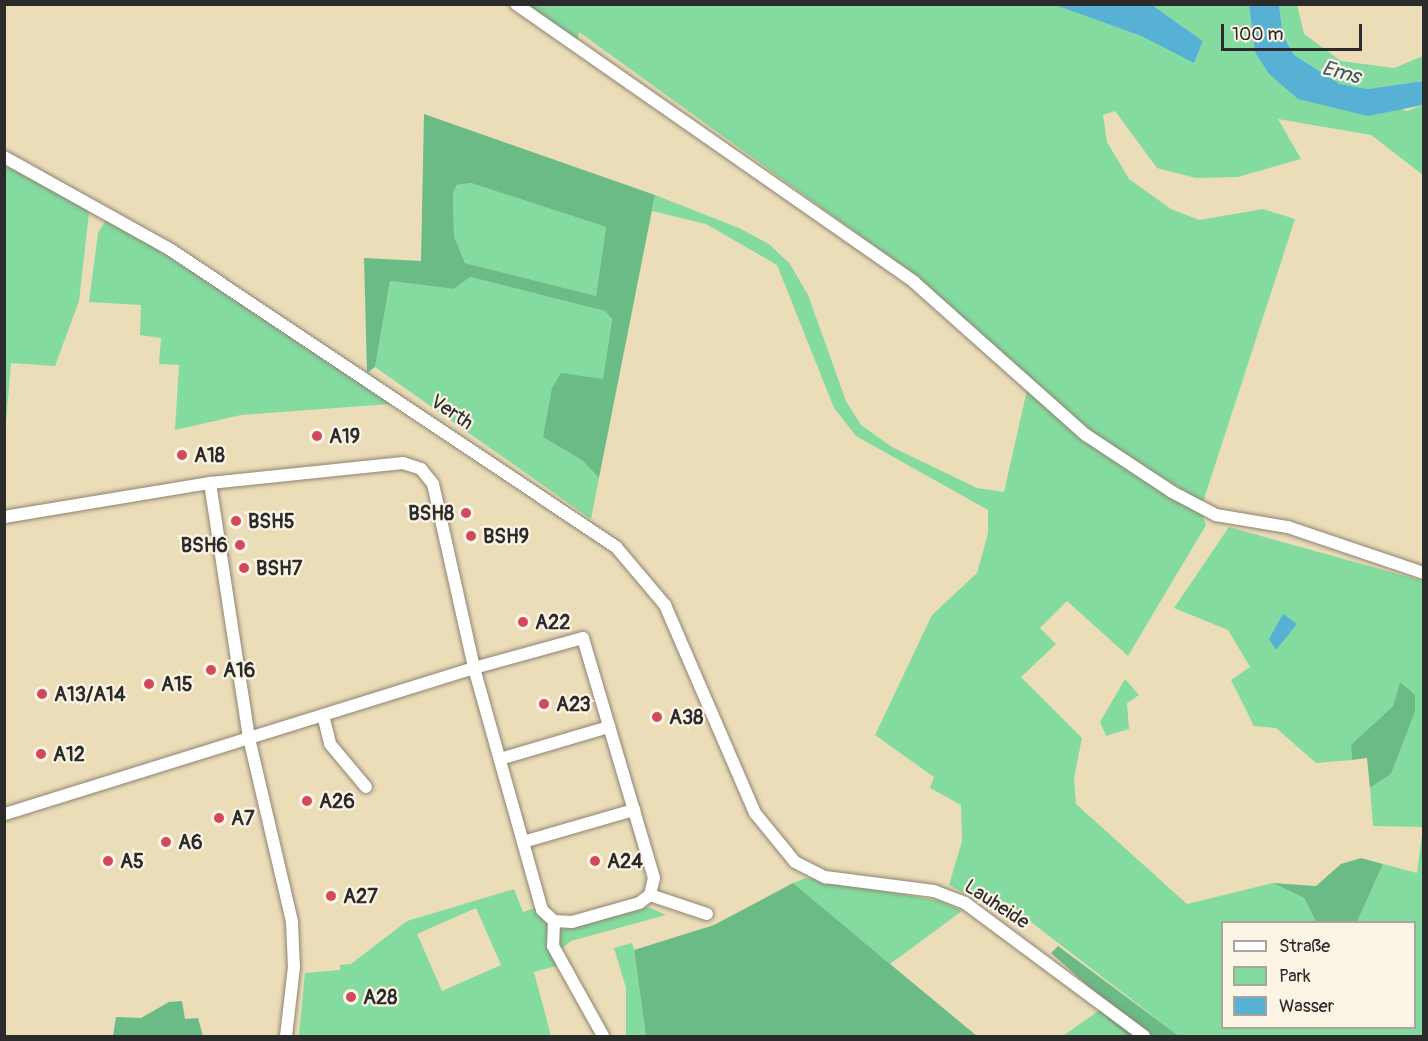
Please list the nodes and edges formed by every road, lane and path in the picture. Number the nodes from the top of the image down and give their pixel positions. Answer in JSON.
{"nodes":[{"id":1,"x":516,"y":4,"type":"edge"},
{"id":2,"x":4,"y":157,"type":"edge"},
{"id":3,"x":210,"y":483,"type":"junction"},
{"id":4,"x":4,"y":517,"type":"edge"},
{"id":5,"x":1424,"y":573,"type":"edge"},
{"id":6,"x":474,"y":669,"type":"junction"},
{"id":7,"x":323,"y":715,"type":"junction"},
{"id":8,"x":609,"y":727,"type":"junction"},
{"id":9,"x":249,"y":738,"type":"junction"},
{"id":10,"x":500,"y":759,"type":"junction"},
{"id":11,"x":366,"y":787,"type":"dead end"},
{"id":12,"x":634,"y":810,"type":"junction"},
{"id":13,"x":755,"y":813,"type":"joint"},
{"id":14,"x":4,"y":814,"type":"edge"},
{"id":15,"x":523,"y":842,"type":"junction"},
{"id":16,"x":650,"y":896,"type":"junction"},
{"id":17,"x":707,"y":914,"type":"dead end"},
{"id":18,"x":554,"y":921,"type":"junction"},
{"id":19,"x":286,"y":1036,"type":"edge"},
{"id":20,"x":603,"y":1036,"type":"edge"},
{"id":21,"x":1144,"y":1036,"type":"edge"}],
"edges":[{"from":1,"to":5,"type":"street"},
{"from":2,"to":13,"type":"street","name":"Verth"},
{"from":3,"to":4,"type":"street"},
{"from":3,"to":6,"type":"street"},
{"from":3,"to":9,"type":"street"},
{"from":6,"to":7,"type":"street"},
{"from":6,"to":8,"type":"street"},
{"from":6,"to":10,"type":"street"},
{"from":7,"to":9,"type":"street"},
{"from":7,"to":11,"type":"street"},
{"from":8,"to":10,"type":"street"},
{"from":8,"to":12,"type":"street"},
{"from":9,"to":14,"type":"street"},
{"from":9,"to":19,"type":"street"},
{"from":10,"to":15,"type":"street"},
{"from":12,"to":15,"type":"street"},
{"from":12,"to":16,"type":"street"},
{"from":13,"to":21,"type":"street","name":"Lauheide"},
{"from":15,"to":18,"type":"street"},
{"from":16,"to":17,"type":"street"},
{"from":16,"to":18,"type":"street"},
{"from":18,"to":20,"type":"street"}]}
